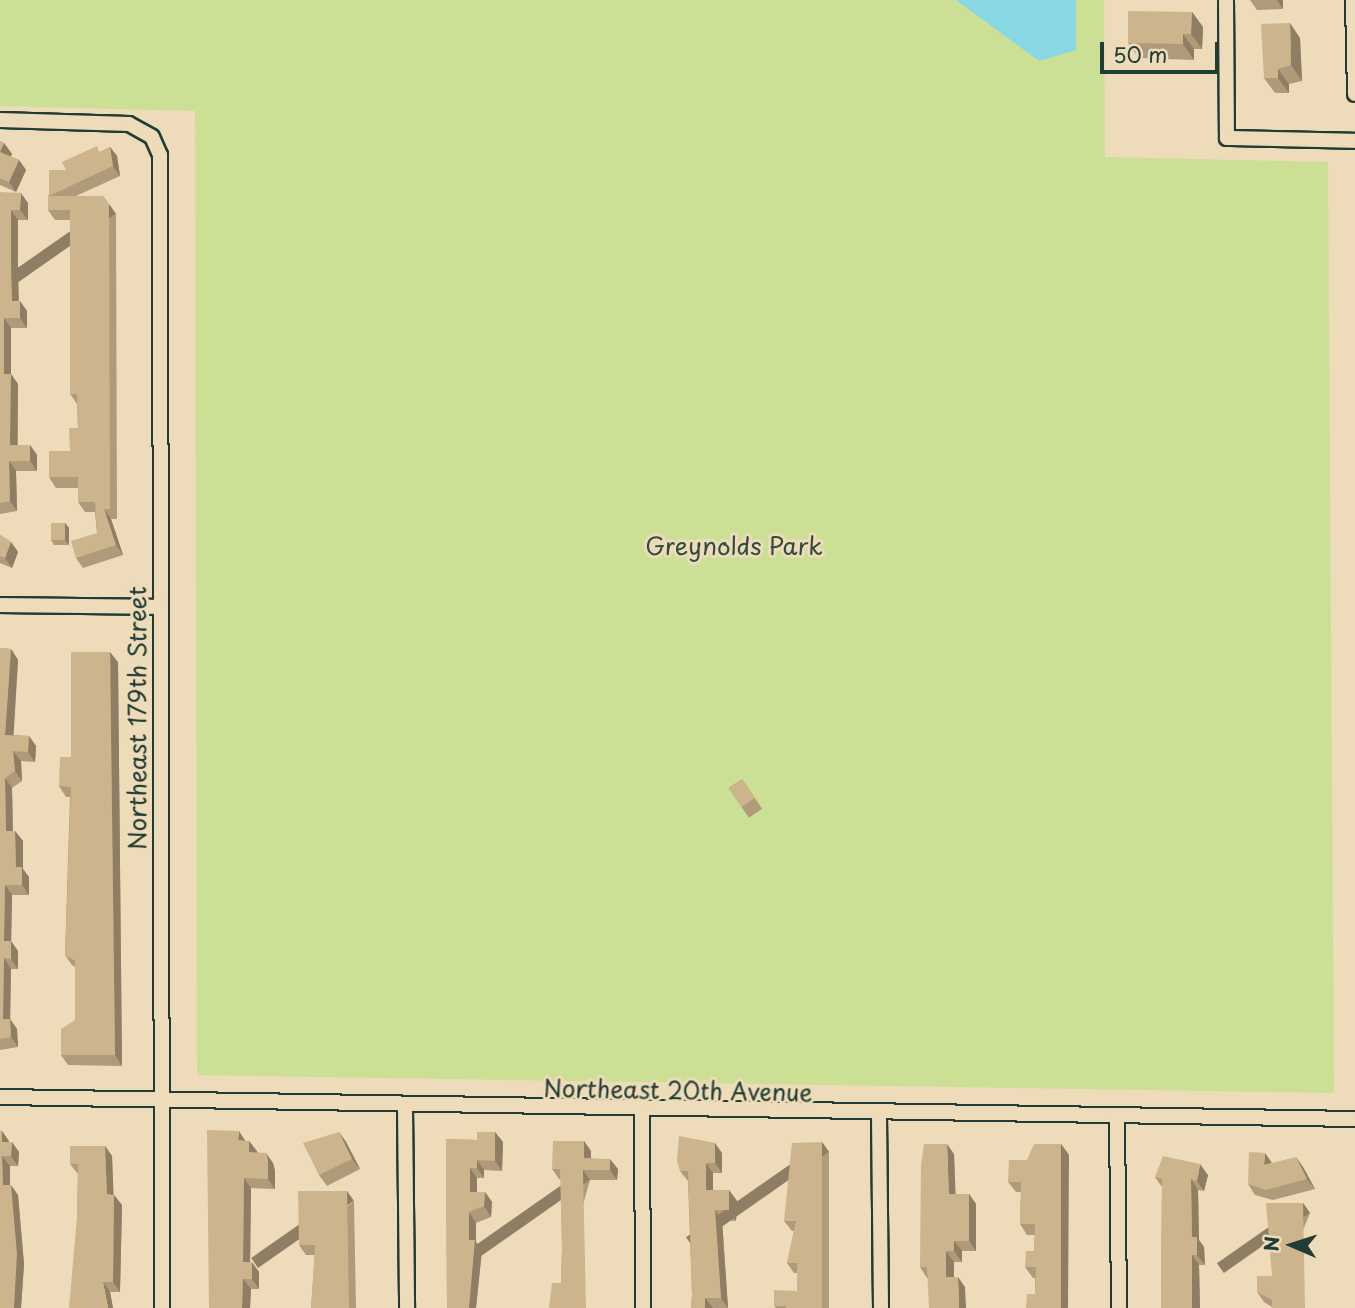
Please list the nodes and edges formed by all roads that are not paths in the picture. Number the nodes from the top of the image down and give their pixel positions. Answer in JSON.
{"nodes":[{"id":1,"x":1226,"y":0,"type":"edge"},
{"id":2,"x":1353,"y":0,"type":"edge"},
{"id":3,"x":1355,"y":94,"type":"edge"},
{"id":4,"x":0,"y":120,"type":"edge"},
{"id":5,"x":1355,"y":141,"type":"edge"},
{"id":6,"x":0,"y":605,"type":"edge"},
{"id":7,"x":159,"y":607,"type":"junction"},
{"id":8,"x":0,"y":1097,"type":"edge"},
{"id":9,"x":162,"y":1100,"type":"junction"},
{"id":10,"x":405,"y":1108,"type":"junction"},
{"id":11,"x":642,"y":1112,"type":"junction"},
{"id":12,"x":879,"y":1116,"type":"junction"},
{"id":13,"x":1117,"y":1117,"type":"junction"},
{"id":14,"x":1355,"y":1119,"type":"edge"},
{"id":15,"x":162,"y":1308,"type":"edge"},
{"id":16,"x":407,"y":1308,"type":"edge"},
{"id":17,"x":643,"y":1308,"type":"edge"},
{"id":18,"x":881,"y":1308,"type":"edge"},
{"id":19,"x":1119,"y":1308,"type":"edge"}],
"edges":[{"from":1,"to":5,"type":"street"},
{"from":2,"to":3,"type":"street"},
{"from":4,"to":7,"type":"street","name":"Northeast 179th Street"},
{"from":6,"to":7,"type":"street"},
{"from":7,"to":9,"type":"street","name":"Northeast 179th Street"},
{"from":8,"to":9,"type":"street","name":"Northeast 20th Avenue"},
{"from":9,"to":10,"type":"street","name":"Northeast 20th Avenue"},
{"from":9,"to":15,"type":"street","name":"Northeast 179th Street"},
{"from":10,"to":11,"type":"street","name":"Northeast 20th Avenue"},
{"from":10,"to":16,"type":"street"},
{"from":11,"to":12,"type":"street","name":"Northeast 20th Avenue"},
{"from":11,"to":17,"type":"street"},
{"from":12,"to":13,"type":"street","name":"Northeast 20th Avenue"},
{"from":12,"to":18,"type":"street"},
{"from":13,"to":14,"type":"street","name":"Northeast 20th Avenue"},
{"from":13,"to":19,"type":"street"}]}
